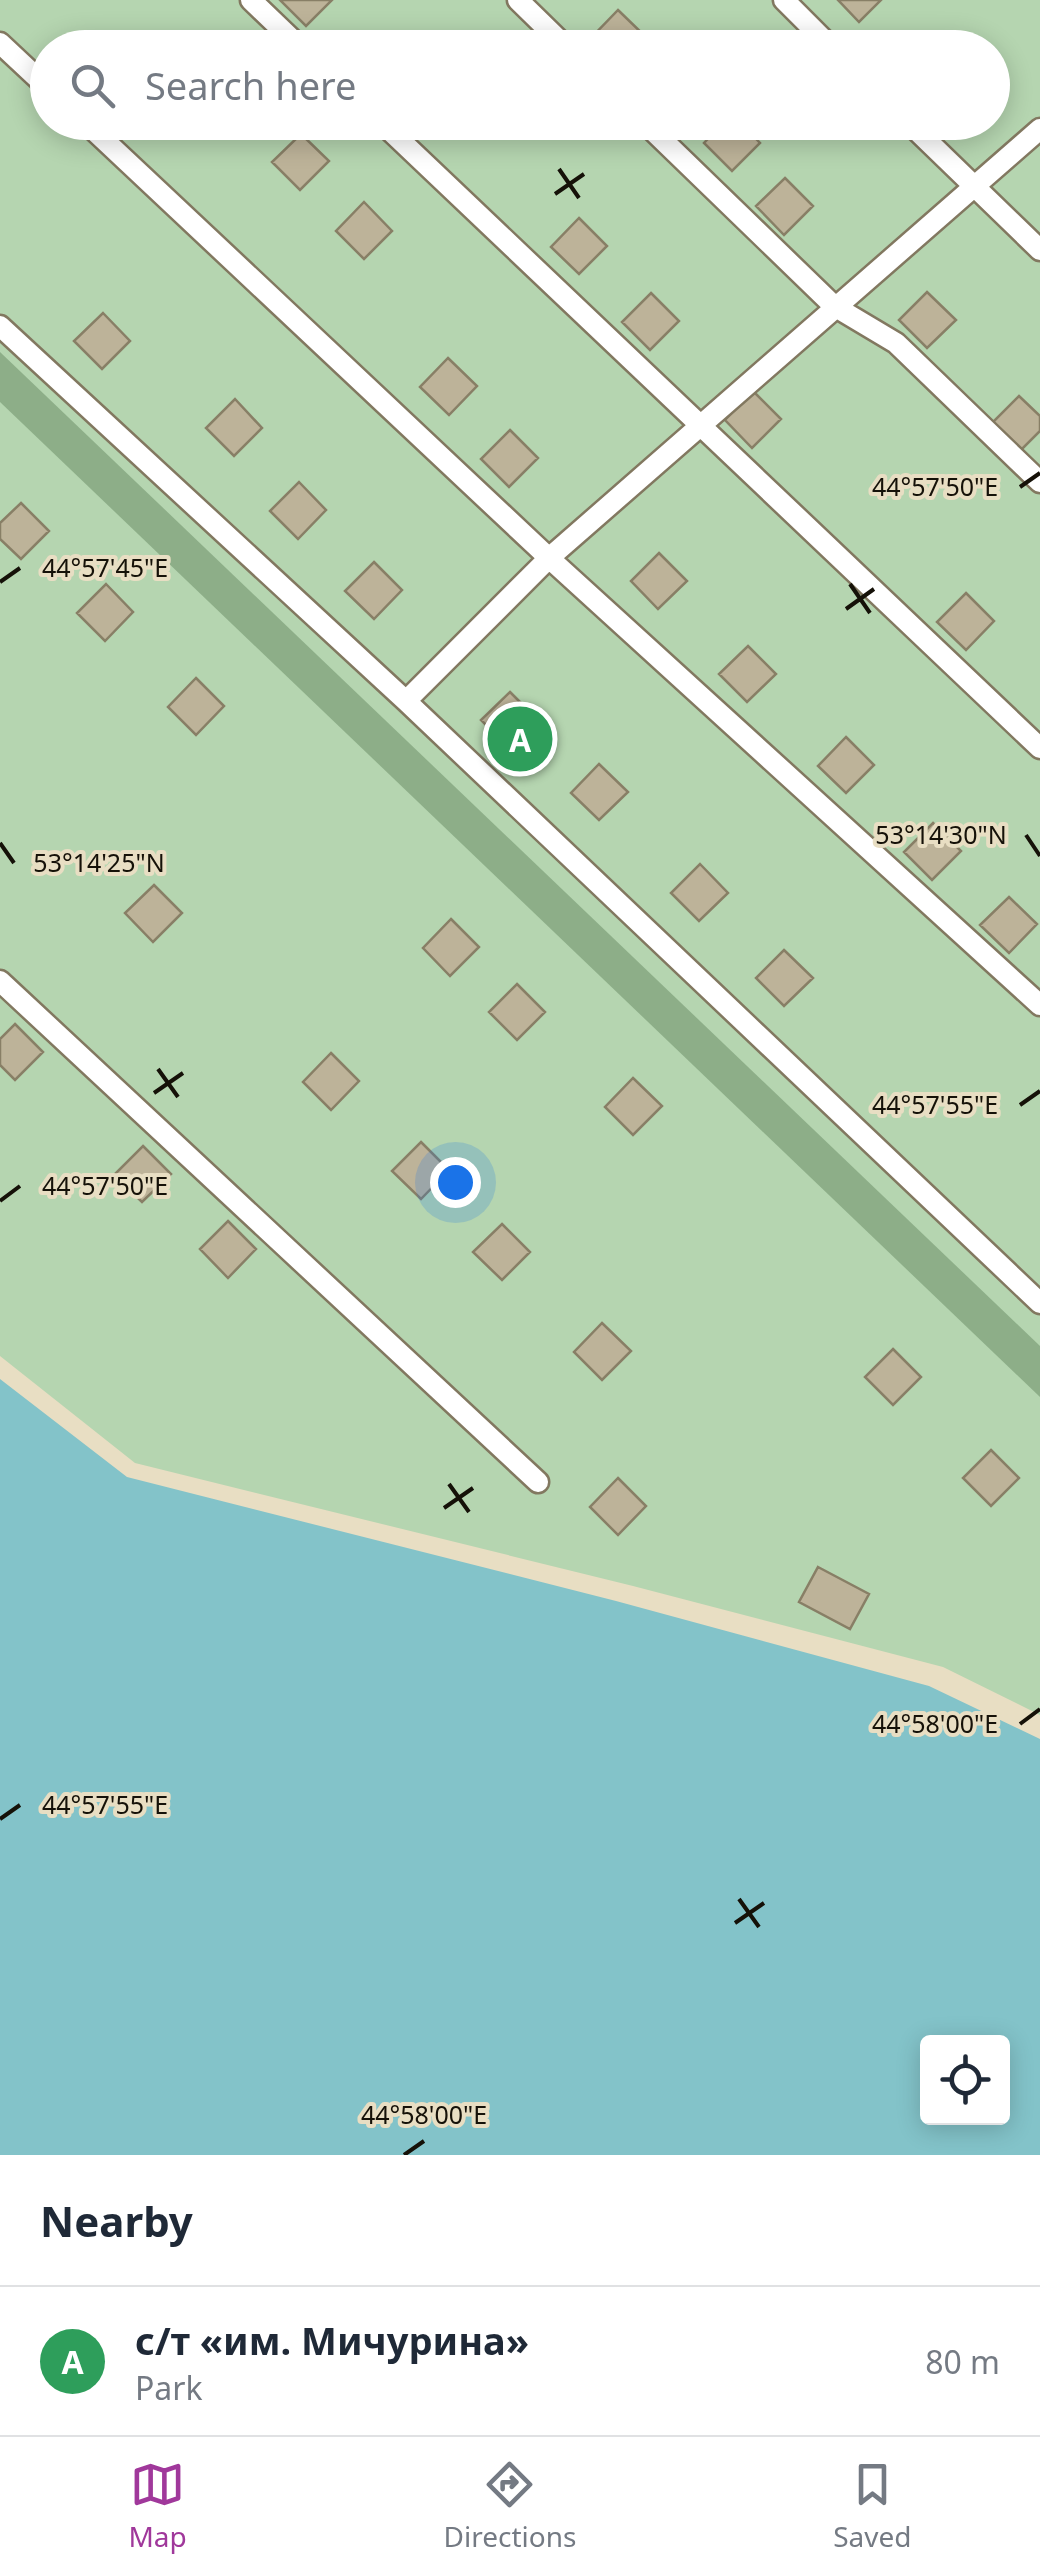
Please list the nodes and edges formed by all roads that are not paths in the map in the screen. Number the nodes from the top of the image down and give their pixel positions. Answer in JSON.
{"nodes":[{"id":1,"x":251,"y":0,"type":"edge"},
{"id":2,"x":518,"y":0,"type":"edge"},
{"id":3,"x":784,"y":0,"type":"edge"},
{"id":4,"x":282,"y":30,"type":"edge"},
{"id":5,"x":549,"y":30,"type":"edge"},
{"id":6,"x":814,"y":30,"type":"edge"},
{"id":7,"x":0,"y":43,"type":"edge"},
{"id":8,"x":30,"y":71,"type":"edge"},
{"id":9,"x":1040,"y":128,"type":"edge"},
{"id":10,"x":103,"y":140,"type":"edge"},
{"id":11,"x":400,"y":140,"type":"edge"},
{"id":12,"x":663,"y":140,"type":"edge"},
{"id":13,"x":926,"y":140,"type":"edge"},
{"id":14,"x":972,"y":186,"type":"junction"},
{"id":15,"x":1040,"y":250,"type":"edge"},
{"id":16,"x":834,"y":306,"type":"junction"},
{"id":17,"x":0,"y":326,"type":"edge"},
{"id":18,"x":700,"y":424,"type":"junction"},
{"id":19,"x":1040,"y":482,"type":"edge"},
{"id":20,"x":549,"y":558,"type":"junction"},
{"id":21,"x":406,"y":701,"type":"junction"},
{"id":22,"x":1040,"y":748,"type":"edge"},
{"id":23,"x":0,"y":981,"type":"edge"},
{"id":24,"x":1040,"y":1005,"type":"edge"},
{"id":25,"x":1040,"y":1303,"type":"edge"},
{"id":26,"x":538,"y":1482,"type":"dead end"}],
"edges":[{"from":1,"to":4,"type":"lane"},
{"from":2,"to":5,"type":"lane"},
{"from":3,"to":6,"type":"lane"},
{"from":7,"to":8,"type":"lane"},
{"from":9,"to":14,"type":"lane"},
{"from":10,"to":20,"type":"lane"},
{"from":11,"to":18,"type":"lane"},
{"from":12,"to":16,"type":"lane"},
{"from":13,"to":14,"type":"lane"},
{"from":14,"to":15,"type":"lane"},
{"from":14,"to":16,"type":"lane"},
{"from":16,"to":18,"type":"lane"},
{"from":16,"to":19,"type":"lane"},
{"from":17,"to":21,"type":"lane"},
{"from":18,"to":20,"type":"lane"},
{"from":18,"to":22,"type":"lane"},
{"from":20,"to":21,"type":"lane"},
{"from":20,"to":24,"type":"lane"},
{"from":21,"to":25,"type":"lane"},
{"from":23,"to":26,"type":"lane"}]}
